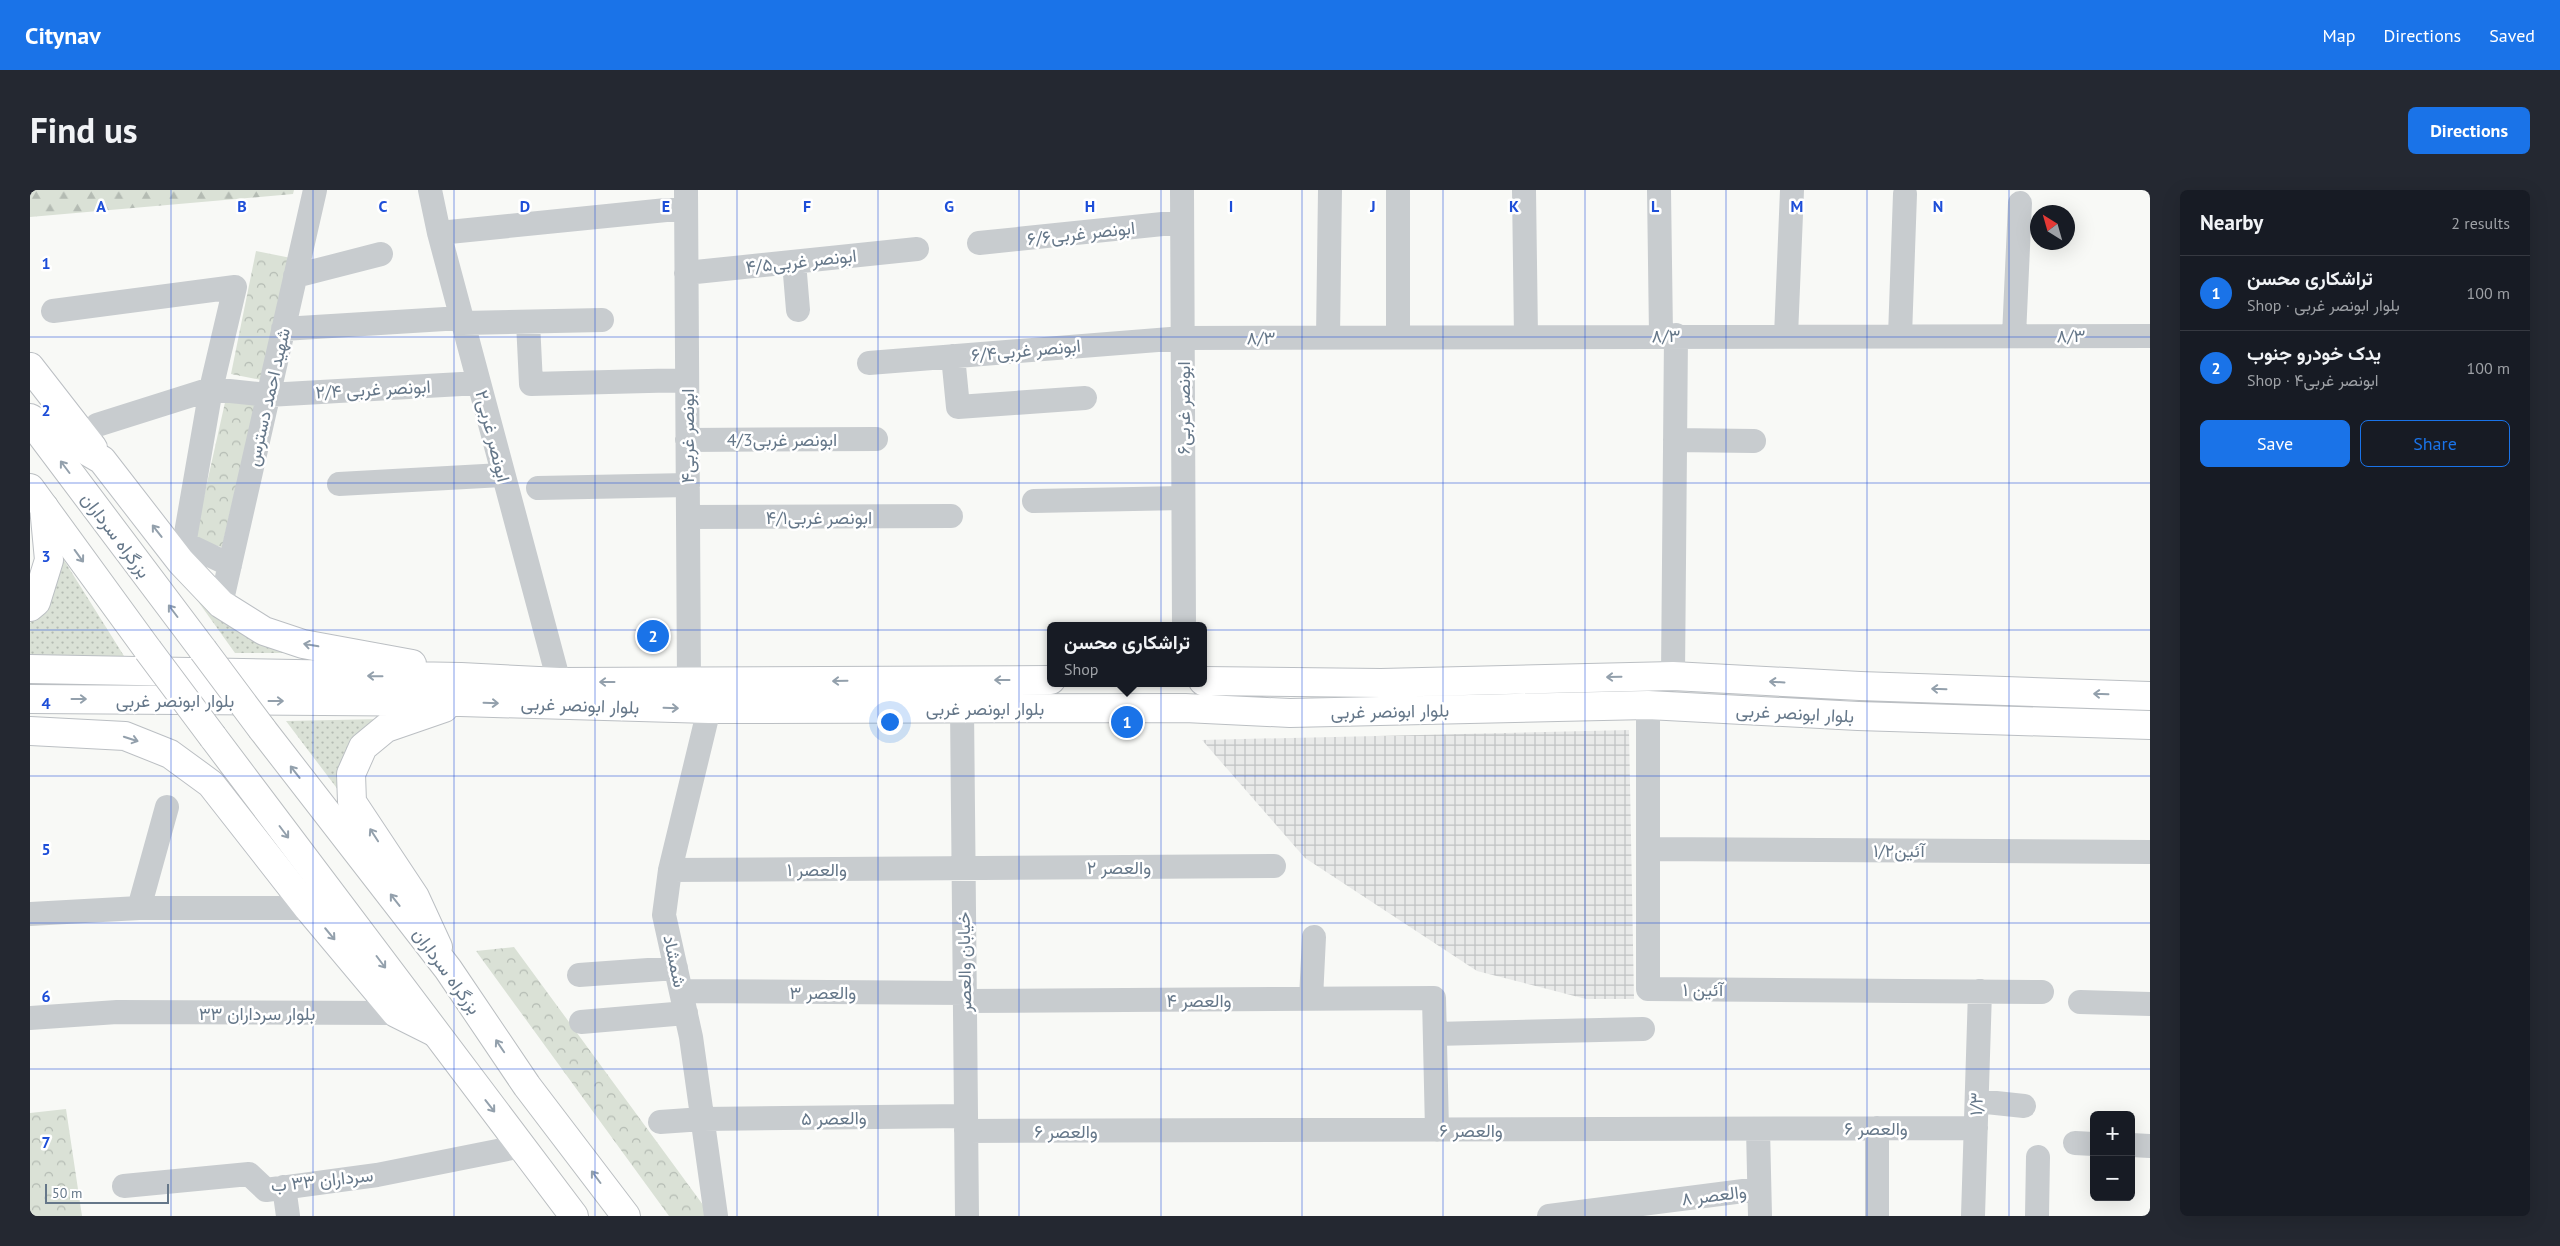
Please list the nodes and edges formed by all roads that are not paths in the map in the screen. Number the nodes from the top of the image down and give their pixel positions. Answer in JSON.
{"nodes":[{"id":1,"x":314,"y":190,"type":"edge"},
{"id":2,"x":430,"y":190,"type":"edge"},
{"id":3,"x":1182,"y":190,"type":"edge"},
{"id":4,"x":1330,"y":190,"type":"edge"},
{"id":5,"x":1398,"y":190,"type":"edge"},
{"id":6,"x":1524,"y":190,"type":"edge"},
{"id":7,"x":1659,"y":190,"type":"edge"},
{"id":8,"x":1792,"y":190,"type":"edge"},
{"id":9,"x":1905,"y":194,"type":"dead end"},
{"id":10,"x":686,"y":199,"type":"edge"},
{"id":11,"x":2020,"y":203,"type":"dead end"},
{"id":12,"x":1182,"y":222,"type":"junction"},
{"id":13,"x":439,"y":234,"type":"junction"},
{"id":14,"x":980,"y":243,"type":"dead end"},
{"id":15,"x":916,"y":249,"type":"dead end"},
{"id":16,"x":381,"y":254,"type":"dead end"},
{"id":17,"x":794,"y":262,"type":"junction"},
{"id":18,"x":686,"y":273,"type":"junction"},
{"id":19,"x":296,"y":276,"type":"junction"},
{"id":20,"x":798,"y":310,"type":"dead end"},
{"id":21,"x":53,"y":311,"type":"dead end"},
{"id":22,"x":462,"y":320,"type":"junction"},
{"id":23,"x":602,"y":320,"type":"dead end"},
{"id":24,"x":528,"y":322,"type":"junction"},
{"id":25,"x":283,"y":329,"type":"junction"},
{"id":26,"x":1669,"y":335,"type":"junction"},
{"id":27,"x":2149,"y":335,"type":"edge"},
{"id":28,"x":1786,"y":336,"type":"junction"},
{"id":29,"x":1900,"y":336,"type":"junction"},
{"id":30,"x":2014,"y":336,"type":"junction"},
{"id":31,"x":1328,"y":337,"type":"junction"},
{"id":32,"x":1398,"y":337,"type":"junction"},
{"id":33,"x":1526,"y":337,"type":"junction"},
{"id":34,"x":1183,"y":338,"type":"junction"},
{"id":35,"x":953,"y":356,"type":"junction"},
{"id":36,"x":868,"y":363,"type":"dead end"},
{"id":37,"x":30,"y":367,"type":"edge"},
{"id":38,"x":687,"y":380,"type":"junction"},
{"id":39,"x":479,"y":383,"type":"junction"},
{"id":40,"x":211,"y":389,"type":"junction"},
{"id":41,"x":268,"y":395,"type":"junction"},
{"id":42,"x":1085,"y":398,"type":"dead end"},
{"id":43,"x":30,"y":419,"type":"edge"},
{"id":44,"x":97,"y":425,"type":"dead end"},
{"id":45,"x":876,"y":439,"type":"dead end"},
{"id":46,"x":688,"y":440,"type":"junction"},
{"id":47,"x":1675,"y":440,"type":"junction"},
{"id":48,"x":1754,"y":441,"type":"dead end"},
{"id":49,"x":102,"y":460,"type":"junction"},
{"id":50,"x":502,"y":475,"type":"junction"},
{"id":51,"x":339,"y":484,"type":"dead end"},
{"id":52,"x":688,"y":485,"type":"junction"},
{"id":53,"x":538,"y":488,"type":"dead end"},
{"id":54,"x":37,"y":497,"type":"edge"},
{"id":55,"x":1183,"y":498,"type":"junction"},
{"id":56,"x":1034,"y":501,"type":"dead end"},
{"id":57,"x":951,"y":516,"type":"dead end"},
{"id":58,"x":688,"y":517,"type":"junction"},
{"id":59,"x":30,"y":535,"type":"edge"},
{"id":60,"x":182,"y":552,"type":"junction"},
{"id":61,"x":49,"y":560,"type":"junction"},
{"id":62,"x":230,"y":565,"type":"junction"},
{"id":63,"x":221,"y":604,"type":"junction"},
{"id":64,"x":30,"y":607,"type":"edge"},
{"id":65,"x":1184,"y":622,"type":"edge"},
{"id":66,"x":30,"y":669,"type":"edge"},
{"id":67,"x":1673,"y":676,"type":"junction"},
{"id":68,"x":1530,"y":678,"type":"junction"},
{"id":69,"x":1047,"y":680,"type":"edge"},
{"id":70,"x":1207,"y":681,"type":"edge"},
{"id":71,"x":559,"y":682,"type":"junction"},
{"id":72,"x":689,"y":682,"type":"junction"},
{"id":73,"x":461,"y":690,"type":"junction"},
{"id":74,"x":2150,"y":696,"type":"edge"},
{"id":75,"x":30,"y":699,"type":"edge"},
{"id":76,"x":1648,"y":706,"type":"junction"},
{"id":77,"x":962,"y":708,"type":"junction"},
{"id":78,"x":1532,"y":708,"type":"junction"},
{"id":79,"x":710,"y":709,"type":"junction"},
{"id":80,"x":2150,"y":725,"type":"edge"},
{"id":81,"x":30,"y":730,"type":"edge"},
{"id":82,"x":167,"y":807,"type":"dead end"},
{"id":83,"x":1648,"y":849,"type":"junction"},
{"id":84,"x":2150,"y":852,"type":"edge"},
{"id":85,"x":1274,"y":866,"type":"dead end"},
{"id":86,"x":964,"y":868,"type":"junction"},
{"id":87,"x":670,"y":870,"type":"junction"},
{"id":88,"x":139,"y":908,"type":"junction"},
{"id":89,"x":308,"y":908,"type":"junction"},
{"id":90,"x":30,"y":914,"type":"edge"},
{"id":91,"x":1314,"y":937,"type":"dead end"},
{"id":92,"x":676,"y":968,"type":"junction"},
{"id":93,"x":448,"y":969,"type":"junction"},
{"id":94,"x":579,"y":975,"type":"dead end"},
{"id":95,"x":1980,"y":991,"type":"junction"},
{"id":96,"x":2042,"y":992,"type":"dead end"},
{"id":97,"x":965,"y":997,"type":"junction"},
{"id":98,"x":1311,"y":999,"type":"junction"},
{"id":99,"x":684,"y":1002,"type":"junction"},
{"id":100,"x":2080,"y":1002,"type":"dead end"},
{"id":101,"x":2150,"y":1004,"type":"edge"},
{"id":102,"x":396,"y":1014,"type":"junction"},
{"id":103,"x":30,"y":1018,"type":"edge"},
{"id":104,"x":580,"y":1022,"type":"dead end"},
{"id":105,"x":1643,"y":1029,"type":"dead end"},
{"id":106,"x":434,"y":1032,"type":"junction"},
{"id":107,"x":1435,"y":1034,"type":"junction"},
{"id":108,"x":1976,"y":1101,"type":"junction"},
{"id":109,"x":2024,"y":1106,"type":"dead end"},
{"id":110,"x":703,"y":1119,"type":"junction"},
{"id":111,"x":660,"y":1122,"type":"dead end"},
{"id":112,"x":966,"y":1124,"type":"junction"},
{"id":113,"x":1877,"y":1128,"type":"junction"},
{"id":114,"x":1976,"y":1128,"type":"junction"},
{"id":115,"x":1758,"y":1129,"type":"junction"},
{"id":116,"x":1437,"y":1130,"type":"junction"},
{"id":117,"x":2135,"y":1145,"type":"edge"},
{"id":118,"x":522,"y":1146,"type":"junction"},
{"id":119,"x":2150,"y":1146,"type":"edge"},
{"id":120,"x":2038,"y":1157,"type":"dead end"},
{"id":121,"x":124,"y":1186,"type":"dead end"},
{"id":122,"x":284,"y":1187,"type":"junction"},
{"id":123,"x":1759,"y":1189,"type":"junction"},
{"id":124,"x":288,"y":1216,"type":"edge"},
{"id":125,"x":574,"y":1216,"type":"edge"},
{"id":126,"x":626,"y":1216,"type":"edge"},
{"id":127,"x":716,"y":1216,"type":"edge"},
{"id":128,"x":967,"y":1216,"type":"edge"},
{"id":129,"x":1549,"y":1216,"type":"edge"},
{"id":130,"x":1760,"y":1216,"type":"edge"},
{"id":131,"x":1877,"y":1216,"type":"edge"},
{"id":132,"x":1973,"y":1216,"type":"edge"},
{"id":133,"x":2037,"y":1216,"type":"edge"}],
"edges":[{"from":1,"to":19,"type":"street","name":"شهید احمد دسترس"},
{"from":2,"to":13,"type":"street","name":"۲ابونصر غربی"},
{"from":3,"to":12,"type":"street","name":"۶ابونصر غربی"},
{"from":4,"to":31,"type":"street"},
{"from":5,"to":32,"type":"street"},
{"from":6,"to":33,"type":"street"},
{"from":7,"to":26,"type":"street"},
{"from":8,"to":28,"type":"street"},
{"from":9,"to":29,"type":"street"},
{"from":10,"to":13,"type":"street"},
{"from":10,"to":18,"type":"street","name":"۴ابونصر غربی"},
{"from":11,"to":30,"type":"street"},
{"from":12,"to":14,"type":"street","name":"۶/۶ابونصر غربی"},
{"from":12,"to":34,"type":"street","name":"۶ابونصر غربی"},
{"from":13,"to":22,"type":"street","name":"۲ابونصر غربی"},
{"from":15,"to":17,"type":"street","name":"۴/۵ابونصر غربی"},
{"from":16,"to":19,"type":"street"},
{"from":17,"to":18,"type":"street","name":"۴/۵ابونصر غربی"},
{"from":17,"to":20,"type":"street"},
{"from":18,"to":38,"type":"street","name":"۴ابونصر غربی"},
{"from":19,"to":25,"type":"street","name":"شهید احمد دسترس"},
{"from":21,"to":40,"type":"street"},
{"from":22,"to":24,"type":"street"},
{"from":22,"to":25,"type":"street"},
{"from":22,"to":39,"type":"street","name":"۲ابونصر غربی"},
{"from":23,"to":24,"type":"street"},
{"from":24,"to":38,"type":"street"},
{"from":25,"to":41,"type":"street","name":"شهید احمد دسترس"},
{"from":26,"to":28,"type":"street","name":"۸/۳"},
{"from":26,"to":33,"type":"street","name":"۸/۳"},
{"from":26,"to":47,"type":"street"},
{"from":27,"to":30,"type":"street","name":"۸/۳"},
{"from":28,"to":29,"type":"street","name":"۸/۳"},
{"from":29,"to":30,"type":"street","name":"۸/۳"},
{"from":31,"to":32,"type":"street","name":"۸/۳"},
{"from":31,"to":34,"type":"street","name":"۸/۳"},
{"from":32,"to":33,"type":"street","name":"۸/۳"},
{"from":34,"to":35,"type":"street","name":"۶/۴ابونصر غربی"},
{"from":34,"to":55,"type":"street","name":"۶ابونصر غربی"},
{"from":35,"to":36,"type":"street","name":"۶/۴ابونصر غربی"},
{"from":35,"to":42,"type":"street"},
{"from":37,"to":49,"type":"main road"},
{"from":38,"to":46,"type":"street","name":"۴ابونصر غربی"},
{"from":39,"to":41,"type":"street","name":"ابونصر غربی ۲/۴"},
{"from":39,"to":50,"type":"street","name":"۲ابونصر غربی"},
{"from":40,"to":41,"type":"street","name":"ابونصر غربی ۲/۴"},
{"from":40,"to":44,"type":"street"},
{"from":40,"to":60,"type":"street"},
{"from":41,"to":62,"type":"street","name":"شهید احمد دسترس"},
{"from":43,"to":49,"type":"main road"},
{"from":93,"to":43,"type":"main road","name":"بزرگراه سرداران","one_way":true,"bridge":true},
{"from":45,"to":46,"type":"street","name":"4/3ابونصر غربی"},
{"from":46,"to":52,"type":"street","name":"۴ابونصر غربی"},
{"from":47,"to":48,"type":"street"},
{"from":47,"to":67,"type":"street"},
{"from":60,"to":49,"type":"main road","one_way":true},
{"from":50,"to":51,"type":"street"},
{"from":50,"to":71,"type":"street","name":"۲ابونصر غربی"},
{"from":52,"to":53,"type":"street"},
{"from":52,"to":58,"type":"street","name":"۴ابونصر غربی"},
{"from":54,"to":61,"type":"main road"},
{"from":54,"to":106,"type":"main road","one_way":true,"bridge":true},
{"from":55,"to":56,"type":"street"},
{"from":55,"to":65,"type":"street","name":"۶ابونصر غربی"},
{"from":57,"to":58,"type":"street","name":"۴/۱ابونصر غربی"},
{"from":58,"to":72,"type":"street","name":"۴ابونصر غربی"},
{"from":59,"to":61,"type":"main road"},
{"from":60,"to":62,"type":"street"},
{"from":60,"to":63,"type":"main road"},
{"from":61,"to":64,"type":"main road"},
{"from":62,"to":63,"type":"street","name":"شهید احمد دسترس"},
{"from":73,"to":63,"type":"main road","one_way":true},
{"from":73,"to":66,"type":"main road","name":"بلوار ابونصر غربی","one_way":true},
{"from":67,"to":68,"type":"main road","name":"بلوار ابونصر غربی","one_way":true},
{"from":74,"to":67,"type":"main road","name":"بلوار ابونصر غربی","one_way":true},
{"from":68,"to":70,"type":"main road","name":"بلوار ابونصر غربی"},
{"from":68,"to":78,"type":"main road"},
{"from":69,"to":72,"type":"main road","name":"بلوار ابونصر غربی","one_way":true},
{"from":72,"to":71,"type":"main road","name":"بلوار ابونصر غربی","one_way":true},
{"from":71,"to":73,"type":"main road","name":"بلوار ابونصر غربی"},
{"from":75,"to":73,"type":"main road","name":"بلوار ابونصر غربی","one_way":true},
{"from":73,"to":79,"type":"main road","name":"بلوار ابونصر غربی","one_way":true},
{"from":93,"to":73,"type":"main road","one_way":true},
{"from":76,"to":78,"type":"main road","name":"بلوار ابونصر غربی"},
{"from":76,"to":80,"type":"main road","name":"بلوار ابونصر غربی"},
{"from":76,"to":83,"type":"street","name":"آئین ۱"},
{"from":77,"to":78,"type":"main road","name":"بلوار ابونصر غربی"},
{"from":77,"to":79,"type":"main road","name":"بلوار ابونصر غربی"},
{"from":77,"to":86,"type":"street","name":"خیابان والعصر"},
{"from":79,"to":87,"type":"street","name":"شمشاد"},
{"from":81,"to":89,"type":"main road","one_way":true},
{"from":82,"to":88,"type":"street"},
{"from":83,"to":84,"type":"street","name":"۱/۲آئین"},
{"from":83,"to":95,"type":"street","name":"آئین ۱"},
{"from":85,"to":86,"type":"street","name":"والعصر ۲"},
{"from":86,"to":87,"type":"street","name":"والعصر ۱"},
{"from":86,"to":97,"type":"street","name":"خیابان والعصر"},
{"from":87,"to":92,"type":"street","name":"شمشاد"},
{"from":88,"to":89,"type":"street"},
{"from":88,"to":90,"type":"street"},
{"from":89,"to":102,"type":"main road","one_way":true},
{"from":91,"to":98,"type":"street"},
{"from":92,"to":94,"type":"street"},
{"from":92,"to":99,"type":"street","name":"شمشاد"},
{"from":126,"to":93,"type":"main road","name":"بزرگراه سرداران","one_way":true},
{"from":95,"to":96,"type":"street","name":"آئین ۱"},
{"from":95,"to":108,"type":"street","name":"۱/۳"},
{"from":97,"to":98,"type":"street","name":"والعصر ۴"},
{"from":97,"to":99,"type":"street","name":"والعصر ۳"},
{"from":97,"to":112,"type":"street","name":"خیابان والعصر"},
{"from":98,"to":107,"type":"street","name":"والعصر ۴"},
{"from":99,"to":104,"type":"street","name":"والعصر ۳"},
{"from":99,"to":110,"type":"street","name":"شمشاد"},
{"from":100,"to":101,"type":"street"},
{"from":102,"to":103,"type":"street","name":"بلوار سرداران ۳۳"},
{"from":102,"to":106,"type":"main road"},
{"from":105,"to":107,"type":"street"},
{"from":106,"to":118,"type":"main road","one_way":true},
{"from":107,"to":116,"type":"street"},
{"from":108,"to":109,"type":"street"},
{"from":108,"to":114,"type":"street","name":"۱/۳"},
{"from":110,"to":111,"type":"street","name":"والعصر ۵"},
{"from":110,"to":112,"type":"street","name":"والعصر ۵"},
{"from":110,"to":127,"type":"street","name":"شمشاد"},
{"from":112,"to":116,"type":"street","name":"والعصر ۶"},
{"from":112,"to":128,"type":"street","name":"خیابان والعصر"},
{"from":113,"to":114,"type":"street","name":"والعصر ۶"},
{"from":113,"to":115,"type":"street","name":"والعصر ۶"},
{"from":113,"to":131,"type":"street"},
{"from":114,"to":132,"type":"street","name":"۱/۳"},
{"from":115,"to":116,"type":"street","name":"والعصر ۶"},
{"from":115,"to":123,"type":"street"},
{"from":117,"to":119,"type":"street"},
{"from":118,"to":122,"type":"street","name":"سرداران ۳۳ ب"},
{"from":118,"to":125,"type":"main road"},
{"from":120,"to":133,"type":"street"},
{"from":121,"to":122,"type":"street","name":"سرداران ۳۳ ب"},
{"from":122,"to":124,"type":"street"},
{"from":123,"to":129,"type":"street","name":"والعصر ۸"},
{"from":123,"to":130,"type":"street"}]}
